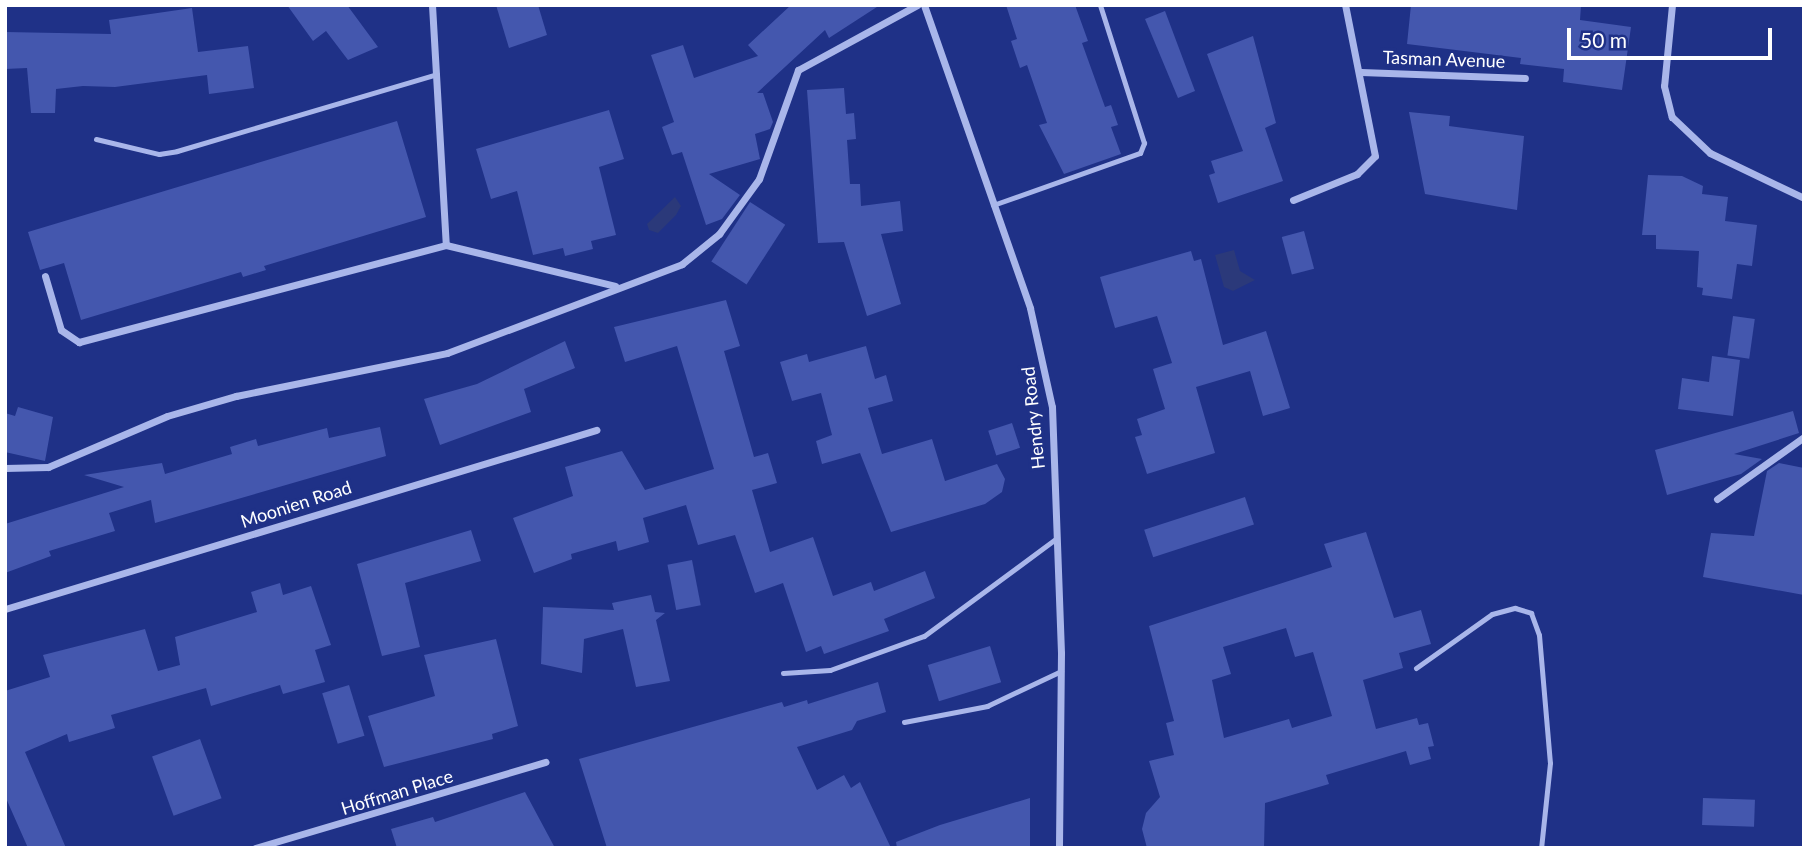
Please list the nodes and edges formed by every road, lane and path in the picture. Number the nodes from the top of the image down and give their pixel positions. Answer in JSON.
{"nodes":[{"id":1,"x":432,"y":5,"type":"edge"},
{"id":2,"x":917,"y":5,"type":"edge"},
{"id":3,"x":924,"y":5,"type":"edge"},
{"id":4,"x":1100,"y":5,"type":"edge"},
{"id":5,"x":1345,"y":5,"type":"edge"},
{"id":6,"x":1672,"y":5,"type":"edge"},
{"id":7,"x":1361,"y":72,"type":"junction"},
{"id":8,"x":436,"y":74,"type":"junction"},
{"id":9,"x":1525,"y":78,"type":"dead end"},
{"id":10,"x":96,"y":139,"type":"dead end"},
{"id":11,"x":1804,"y":198,"type":"edge"},
{"id":12,"x":1293,"y":200,"type":"dead end"},
{"id":13,"x":993,"y":205,"type":"junction"},
{"id":14,"x":446,"y":245,"type":"junction"},
{"id":15,"x":45,"y":276,"type":"dead end"},
{"id":16,"x":616,"y":286,"type":"junction"},
{"id":17,"x":596,"y":430,"type":"dead end"},
{"id":18,"x":1804,"y":437,"type":"edge"},
{"id":19,"x":5,"y":468,"type":"edge"},
{"id":20,"x":1717,"y":499,"type":"dead end"},
{"id":21,"x":1057,"y":538,"type":"junction"},
{"id":22,"x":5,"y":609,"type":"edge"},
{"id":23,"x":1416,"y":668,"type":"dead end"},
{"id":24,"x":1061,"y":671,"type":"junction"},
{"id":25,"x":783,"y":673,"type":"dead end"},
{"id":26,"x":904,"y":722,"type":"dead end"},
{"id":27,"x":546,"y":762,"type":"dead end"},
{"id":28,"x":255,"y":848,"type":"edge"},
{"id":29,"x":1059,"y":848,"type":"edge"},
{"id":30,"x":1541,"y":848,"type":"edge"}],
"edges":[{"from":1,"to":8,"type":"street"},
{"from":2,"to":16,"type":"street"},
{"from":3,"to":13,"type":"street","name":"Hendry Road"},
{"from":4,"to":13,"type":"lane"},
{"from":5,"to":7,"type":"street"},
{"from":6,"to":11,"type":"street"},
{"from":7,"to":9,"type":"street","name":"Tasman Avenue"},
{"from":7,"to":12,"type":"street"},
{"from":8,"to":10,"type":"lane"},
{"from":8,"to":14,"type":"street"},
{"from":13,"to":21,"type":"street","name":"Hendry Road"},
{"from":14,"to":15,"type":"street"},
{"from":14,"to":16,"type":"street"},
{"from":16,"to":19,"type":"street"},
{"from":17,"to":22,"type":"street","name":"Moonien Road"},
{"from":18,"to":20,"type":"street"},
{"from":21,"to":24,"type":"street","name":"Hendry Road"},
{"from":21,"to":25,"type":"lane"},
{"from":23,"to":30,"type":"lane"},
{"from":24,"to":26,"type":"lane"},
{"from":24,"to":29,"type":"street","name":"Hendry Road"},
{"from":27,"to":28,"type":"street","name":"Hoffman Place"}]}
